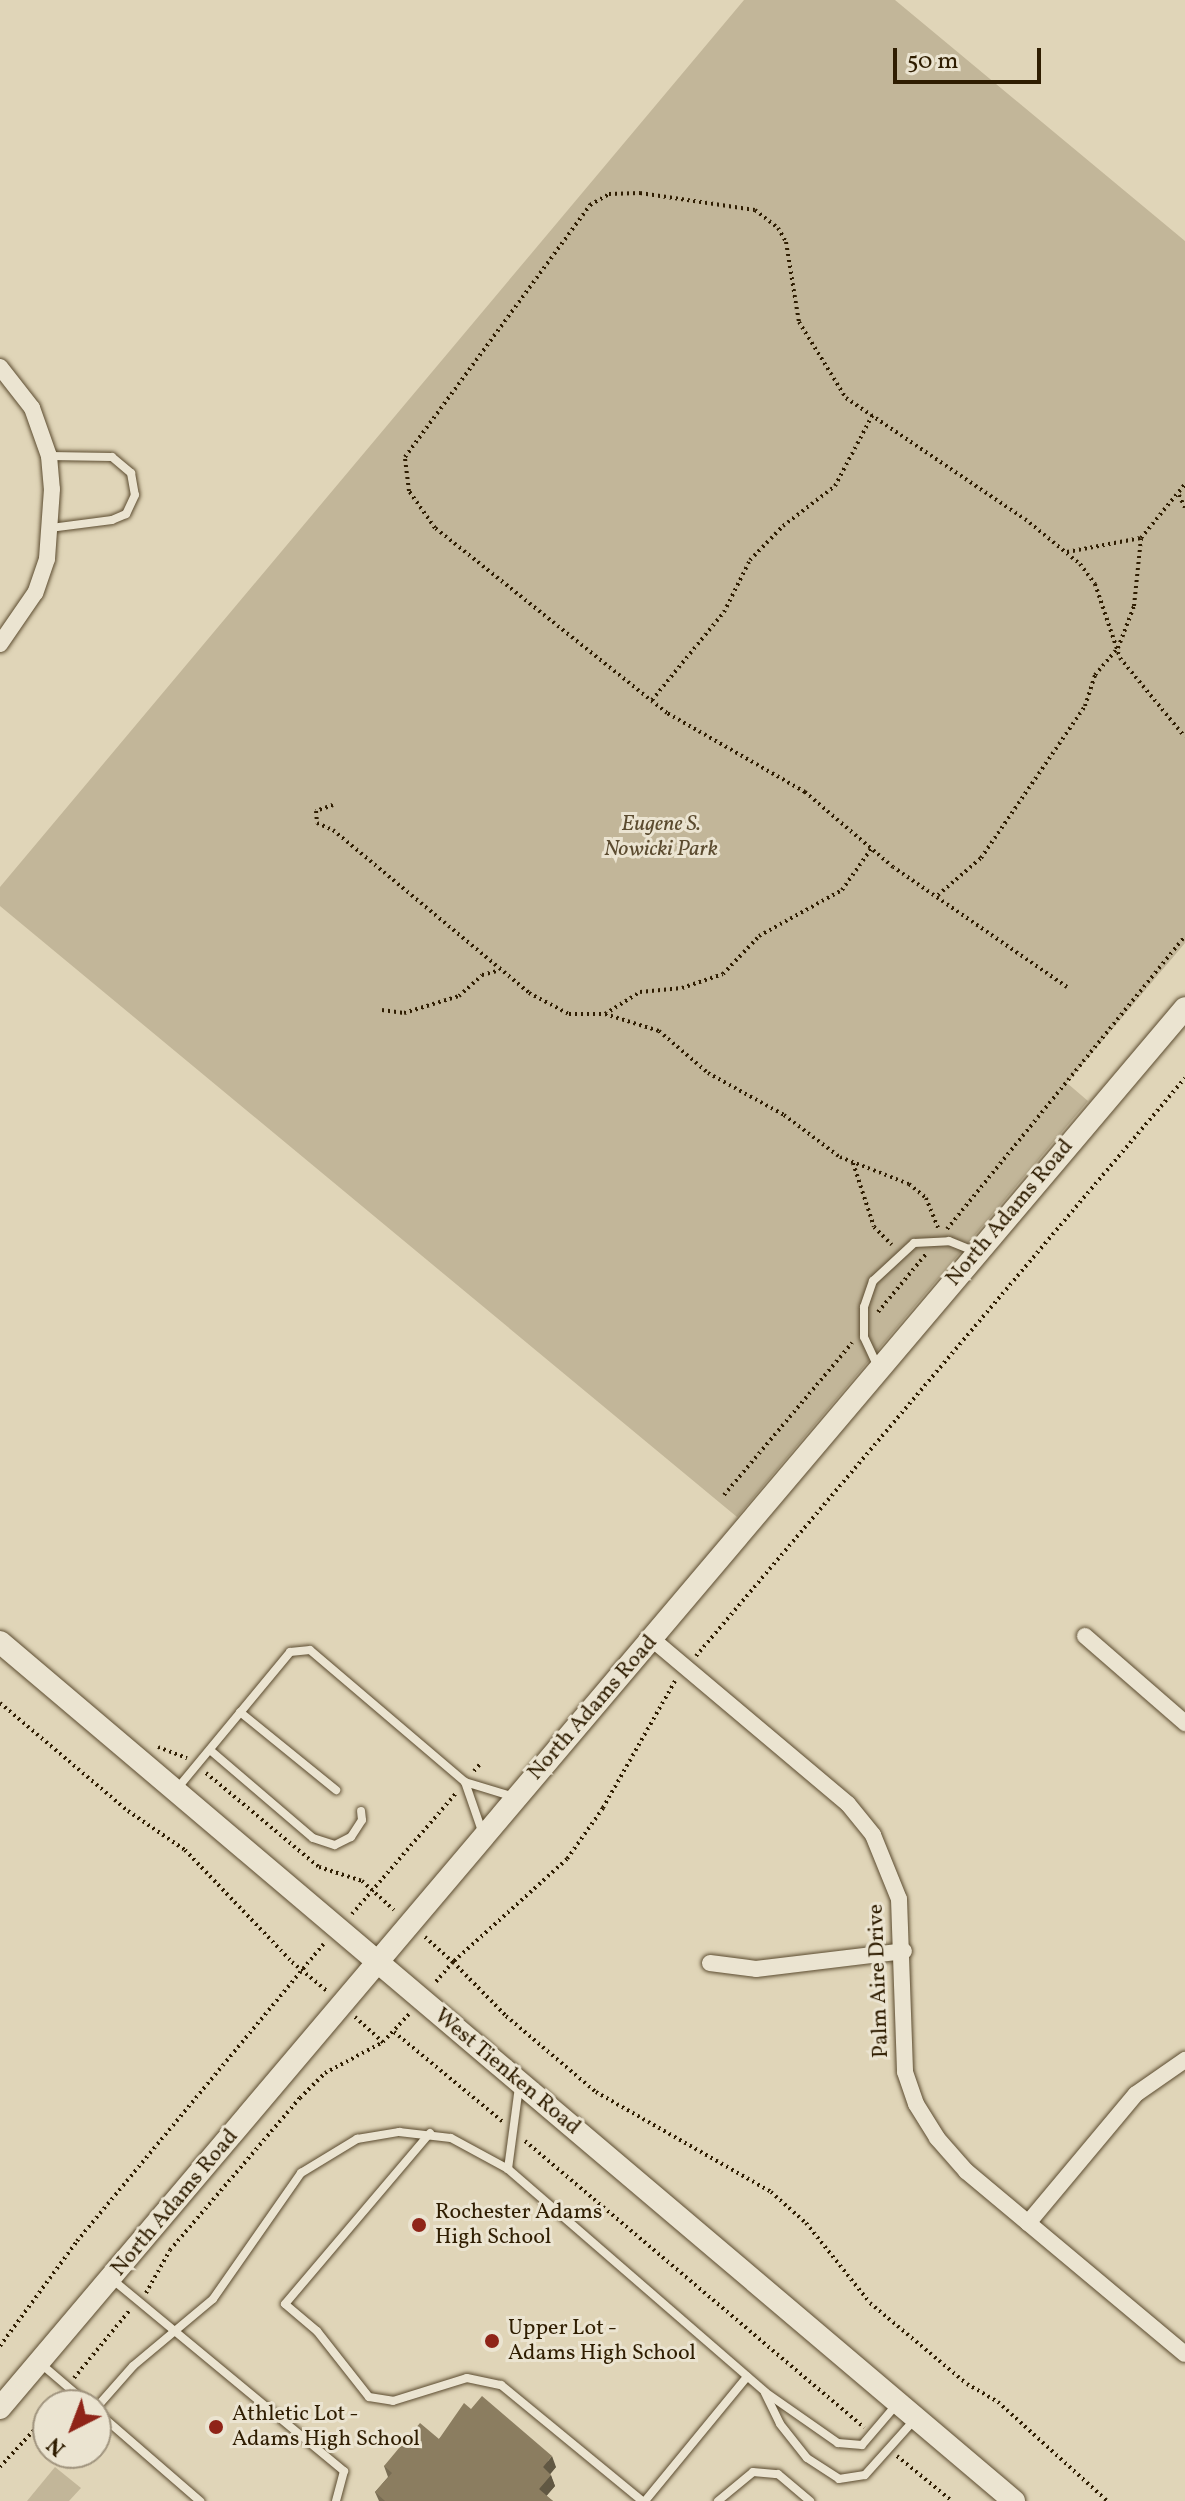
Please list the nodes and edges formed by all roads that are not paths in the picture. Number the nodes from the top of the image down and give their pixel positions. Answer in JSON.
{"nodes":[{"id":1,"x":0,"y":367,"type":"edge"},
{"id":2,"x":49,"y":456,"type":"junction"},
{"id":3,"x":49,"y":528,"type":"junction"},
{"id":4,"x":0,"y":644,"type":"edge"},
{"id":5,"x":1185,"y":1008,"type":"edge"},
{"id":6,"x":977,"y":1252,"type":"junction"},
{"id":7,"x":878,"y":1369,"type":"junction"},
{"id":8,"x":1085,"y":1636,"type":"dead end"},
{"id":9,"x":652,"y":1639,"type":"junction"},
{"id":10,"x":0,"y":1642,"type":"edge"},
{"id":11,"x":240,"y":1712,"type":"junction"},
{"id":12,"x":1185,"y":1723,"type":"edge"},
{"id":13,"x":210,"y":1750,"type":"junction"},
{"id":14,"x":465,"y":1782,"type":"junction"},
{"id":15,"x":336,"y":1790,"type":"dead end"},
{"id":16,"x":175,"y":1791,"type":"junction"},
{"id":17,"x":516,"y":1798,"type":"junction"},
{"id":18,"x":361,"y":1811,"type":"dead end"},
{"id":19,"x":484,"y":1836,"type":"junction"},
{"id":20,"x":904,"y":1951,"type":"junction"},
{"id":21,"x":378,"y":1963,"type":"junction"},
{"id":22,"x":710,"y":1963,"type":"dead end"},
{"id":23,"x":1185,"y":2060,"type":"edge"},
{"id":24,"x":520,"y":2083,"type":"junction"},
{"id":25,"x":430,"y":2133,"type":"junction"},
{"id":26,"x":508,"y":2169,"type":"junction"},
{"id":27,"x":1028,"y":2223,"type":"junction"},
{"id":28,"x":111,"y":2279,"type":"junction"},
{"id":29,"x":174,"y":2329,"type":"junction"},
{"id":30,"x":1185,"y":2354,"type":"edge"},
{"id":31,"x":39,"y":2362,"type":"junction"},
{"id":32,"x":747,"y":2377,"type":"junction"},
{"id":33,"x":70,"y":2389,"type":"edge"},
{"id":34,"x":765,"y":2392,"type":"junction"},
{"id":35,"x":112,"y":2393,"type":"edge"},
{"id":36,"x":897,"y":2404,"type":"junction"},
{"id":37,"x":0,"y":2408,"type":"edge"},
{"id":38,"x":915,"y":2419,"type":"junction"},
{"id":39,"x":112,"y":2424,"type":"edge"},
{"id":40,"x":200,"y":2501,"type":"edge"},
{"id":41,"x":336,"y":2501,"type":"edge"},
{"id":42,"x":644,"y":2501,"type":"edge"},
{"id":43,"x":718,"y":2501,"type":"edge"},
{"id":44,"x":810,"y":2501,"type":"edge"},
{"id":45,"x":1014,"y":2501,"type":"edge"}],
"edges":[{"from":1,"to":2,"type":"street"},
{"from":2,"to":3,"type":"street"},
{"from":2,"to":3,"type":"lane"},
{"from":3,"to":4,"type":"street"},
{"from":5,"to":6,"type":"street","name":"North Adams Road"},
{"from":6,"to":7,"type":"street","name":"North Adams Road"},
{"from":6,"to":7,"type":"lane"},
{"from":7,"to":9,"type":"street","name":"North Adams Road"},
{"from":8,"to":12,"type":"street"},
{"from":9,"to":17,"type":"street","name":"North Adams Road"},
{"from":9,"to":20,"type":"street","name":"Palm Aire Drive"},
{"from":10,"to":16,"type":"street","name":"West Tienken Road"},
{"from":11,"to":13,"type":"lane"},
{"from":11,"to":14,"type":"lane"},
{"from":11,"to":15,"type":"lane"},
{"from":13,"to":16,"type":"lane"},
{"from":13,"to":18,"type":"lane"},
{"from":14,"to":17,"type":"lane"},
{"from":14,"to":19,"type":"lane"},
{"from":16,"to":21,"type":"street","name":"West Tienken Road"},
{"from":17,"to":19,"type":"street","name":"North Adams Road"},
{"from":19,"to":21,"type":"street","name":"North Adams Road"},
{"from":20,"to":22,"type":"street"},
{"from":20,"to":27,"type":"street","name":"Palm Aire Drive"},
{"from":21,"to":24,"type":"street","name":"West Tienken Road"},
{"from":21,"to":28,"type":"street","name":"North Adams Road"},
{"from":23,"to":27,"type":"street"},
{"from":24,"to":26,"type":"lane"},
{"from":24,"to":36,"type":"street","name":"West Tienken Road"},
{"from":25,"to":26,"type":"lane"},
{"from":25,"to":29,"type":"lane"},
{"from":25,"to":42,"type":"lane"},
{"from":26,"to":32,"type":"lane"},
{"from":27,"to":30,"type":"street","name":"Palm Aire Drive"},
{"from":28,"to":29,"type":"lane"},
{"from":28,"to":31,"type":"street","name":"North Adams Road"},
{"from":29,"to":35,"type":"lane"},
{"from":29,"to":41,"type":"lane"},
{"from":31,"to":33,"type":"lane"},
{"from":31,"to":37,"type":"street","name":"North Adams Road"},
{"from":32,"to":34,"type":"lane"},
{"from":32,"to":42,"type":"lane"},
{"from":34,"to":36,"type":"lane"},
{"from":34,"to":38,"type":"lane"},
{"from":36,"to":38,"type":"street","name":"West Tienken Road"},
{"from":38,"to":45,"type":"street","name":"West Tienken Road"},
{"from":39,"to":40,"type":"lane"},
{"from":43,"to":44,"type":"lane"}]}
